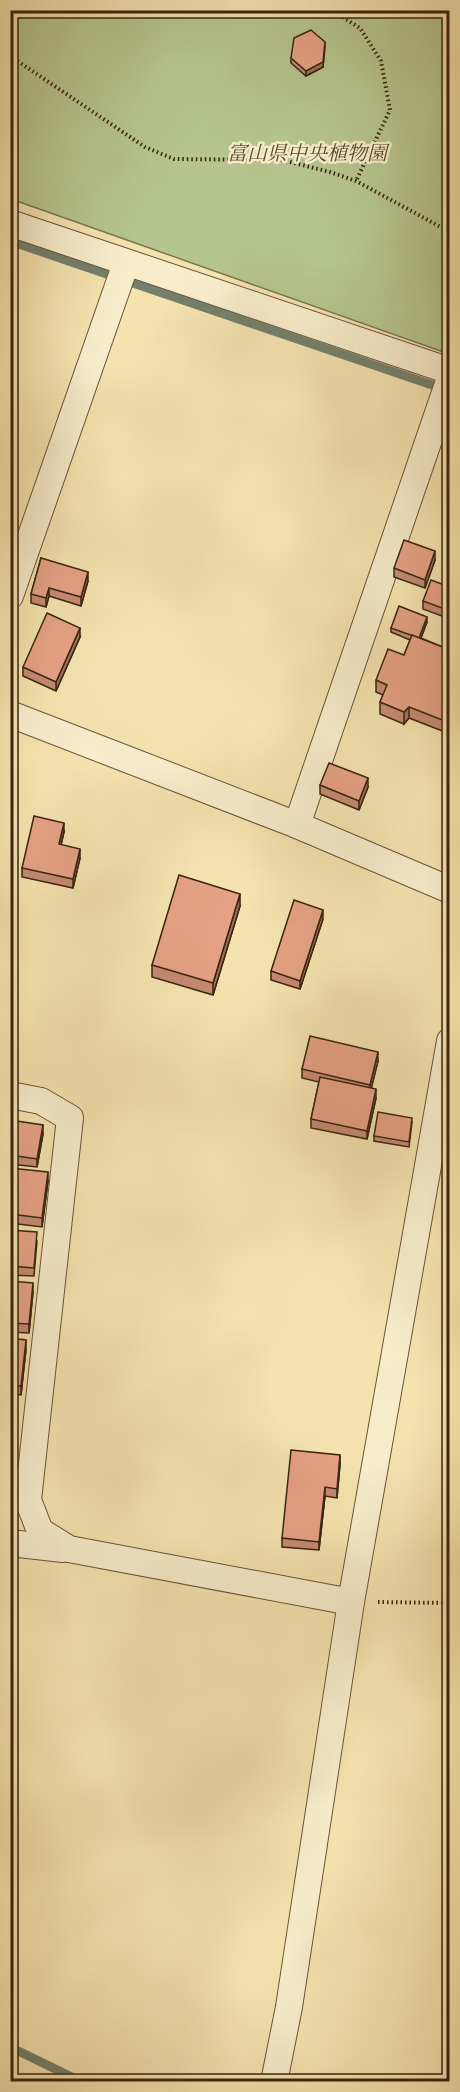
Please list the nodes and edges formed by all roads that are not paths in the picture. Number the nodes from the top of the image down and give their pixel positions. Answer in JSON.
{"nodes":[{"id":1,"x":10,"y":223,"type":"edge"},
{"id":2,"x":126,"y":263,"type":"junction"},
{"id":3,"x":450,"y":371,"type":"edge"},
{"id":4,"x":450,"y":378,"type":"edge"},
{"id":5,"x":10,"y":596,"type":"edge"},
{"id":6,"x":10,"y":714,"type":"edge"},
{"id":7,"x":297,"y":825,"type":"junction"},
{"id":8,"x":450,"y":891,"type":"edge"},
{"id":9,"x":450,"y":1041,"type":"edge"},
{"id":10,"x":10,"y":1095,"type":"edge"},
{"id":11,"x":10,"y":1543,"type":"edge"},
{"id":12,"x":69,"y":1549,"type":"junction"},
{"id":13,"x":351,"y":1602,"type":"junction"},
{"id":14,"x":274,"y":2082,"type":"edge"}],
"edges":[{"from":1,"to":2,"type":"street"},
{"from":2,"to":3,"type":"street"},
{"from":2,"to":5,"type":"street"},
{"from":4,"to":7,"type":"street"},
{"from":6,"to":7,"type":"street"},
{"from":7,"to":8,"type":"street"},
{"from":9,"to":13,"type":"street"},
{"from":10,"to":12,"type":"street"},
{"from":11,"to":12,"type":"street"},
{"from":12,"to":13,"type":"street"},
{"from":13,"to":14,"type":"street"}]}
